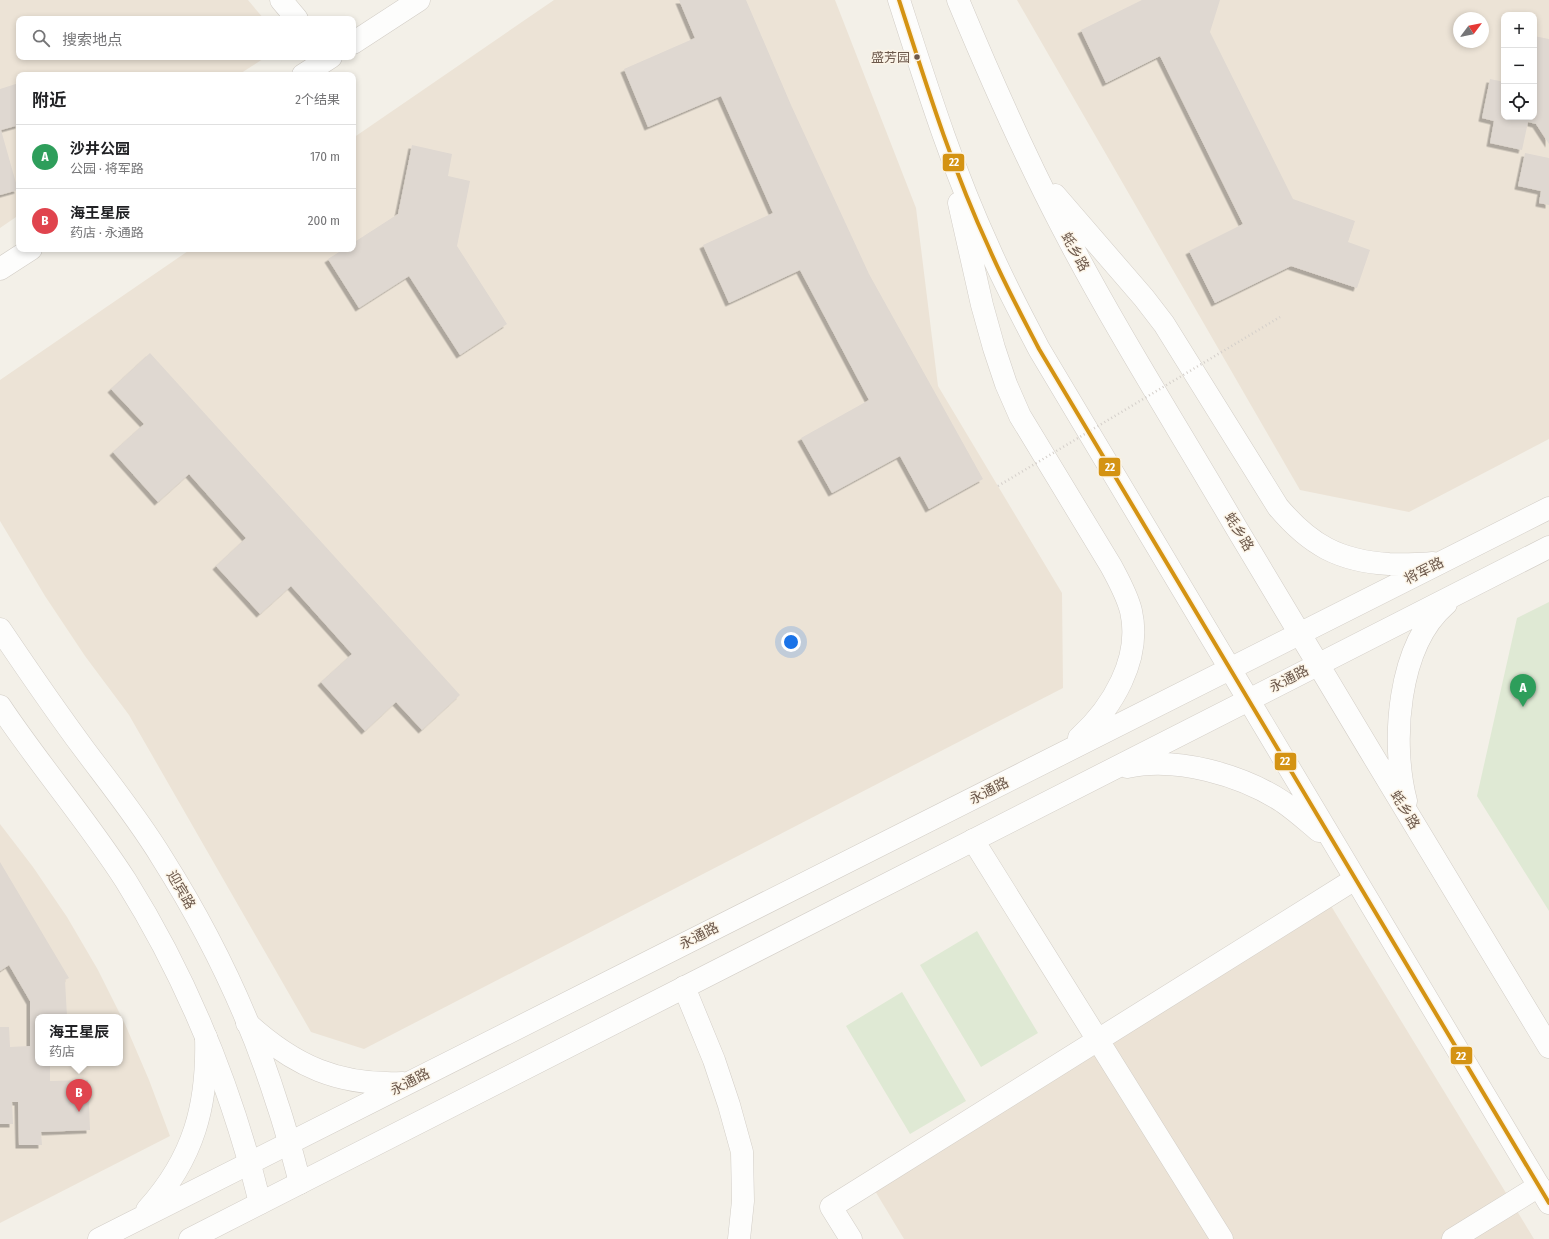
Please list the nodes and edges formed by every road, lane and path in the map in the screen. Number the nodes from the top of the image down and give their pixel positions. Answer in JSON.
{"nodes":[{"id":1,"x":281,"y":0,"type":"edge"},
{"id":2,"x":419,"y":0,"type":"edge"},
{"id":3,"x":899,"y":0,"type":"edge"},
{"id":4,"x":958,"y":0,"type":"edge"},
{"id":5,"x":294,"y":16,"type":"edge"},
{"id":6,"x":356,"y":41,"type":"edge"},
{"id":7,"x":325,"y":60,"type":"edge"},
{"id":8,"x":307,"y":72,"type":"edge"},
{"id":9,"x":943,"y":135,"type":"junction"},
{"id":10,"x":1026,"y":155,"type":"junction"},
{"id":11,"x":26,"y":252,"type":"edge"},
{"id":12,"x":0,"y":269,"type":"edge"},
{"id":13,"x":1280,"y":317,"type":"dead end"},
{"id":14,"x":998,"y":486,"type":"dead end"},
{"id":15,"x":1549,"y":508,"type":"edge"},
{"id":16,"x":1549,"y":547,"type":"edge"},
{"id":17,"x":1446,"y":560,"type":"junction"},
{"id":18,"x":1457,"y":594,"type":"junction"},
{"id":19,"x":0,"y":629,"type":"edge"},
{"id":20,"x":1300,"y":634,"type":"junction"},
{"id":21,"x":1318,"y":664,"type":"junction"},
{"id":22,"x":1230,"y":669,"type":"junction"},
{"id":23,"x":1248,"y":700,"type":"junction"},
{"id":24,"x":0,"y":706,"type":"edge"},
{"id":25,"x":1056,"y":756,"type":"junction"},
{"id":26,"x":1105,"y":773,"type":"junction"},
{"id":27,"x":1414,"y":825,"type":"junction"},
{"id":28,"x":973,"y":840,"type":"junction"},
{"id":29,"x":1338,"y":850,"type":"junction"},
{"id":30,"x":1355,"y":879,"type":"junction"},
{"id":31,"x":684,"y":987,"type":"junction"},
{"id":32,"x":247,"y":1023,"type":"junction"},
{"id":33,"x":206,"y":1037,"type":"junction"},
{"id":34,"x":1098,"y":1040,"type":"junction"},
{"id":35,"x":1549,"y":1047,"type":"edge"},
{"id":36,"x":408,"y":1082,"type":"junction"},
{"id":37,"x":289,"y":1143,"type":"junction"},
{"id":38,"x":250,"y":1162,"type":"junction"},
{"id":39,"x":300,"y":1183,"type":"junction"},
{"id":40,"x":1544,"y":1194,"type":"edge"},
{"id":41,"x":260,"y":1203,"type":"junction"},
{"id":42,"x":141,"y":1218,"type":"junction"},
{"id":43,"x":99,"y":1239,"type":"edge"},
{"id":44,"x":190,"y":1239,"type":"edge"},
{"id":45,"x":739,"y":1239,"type":"edge"},
{"id":46,"x":851,"y":1239,"type":"edge"},
{"id":47,"x":1222,"y":1239,"type":"edge"},
{"id":48,"x":1453,"y":1239,"type":"edge"}],
"edges":[{"from":1,"to":5,"type":"street"},
{"from":2,"to":6,"type":"street"},
{"from":3,"to":9,"type":"street"},
{"from":4,"to":10,"type":"street","name":"蚝乡路"},
{"from":7,"to":8,"type":"street"},
{"from":9,"to":22,"type":"street"},
{"from":9,"to":25,"type":"street"},
{"from":10,"to":17,"type":"street"},
{"from":10,"to":20,"type":"street","name":"蚝乡路"},
{"from":11,"to":12,"type":"street"},
{"from":13,"to":14,"type":"path","bridge":true},
{"from":15,"to":17,"type":"street","name":"将军路"},
{"from":16,"to":18,"type":"street"},
{"from":17,"to":20,"type":"street","name":"将军路"},
{"from":18,"to":21,"type":"street"},
{"from":18,"to":27,"type":"street"},
{"from":19,"to":32,"type":"street","name":"迎宾路"},
{"from":20,"to":21,"type":"street","name":"蚝乡路"},
{"from":20,"to":22,"type":"street","name":"永通路"},
{"from":21,"to":23,"type":"street","name":"永通路"},
{"from":21,"to":27,"type":"street","name":"蚝乡路"},
{"from":22,"to":23,"type":"street"},
{"from":22,"to":25,"type":"street","name":"永通路"},
{"from":23,"to":26,"type":"street","name":"永通路"},
{"from":23,"to":29,"type":"street"},
{"from":24,"to":33,"type":"street"},
{"from":25,"to":36,"type":"street","name":"永通路"},
{"from":26,"to":28,"type":"street","name":"永通路"},
{"from":26,"to":29,"type":"street"},
{"from":27,"to":35,"type":"street","name":"蚝乡路"},
{"from":28,"to":31,"type":"street","name":"永通路"},
{"from":28,"to":34,"type":"street"},
{"from":29,"to":30,"type":"street"},
{"from":30,"to":34,"type":"street"},
{"from":30,"to":40,"type":"street"},
{"from":31,"to":39,"type":"street","name":"永通路"},
{"from":31,"to":45,"type":"street"},
{"from":32,"to":36,"type":"street"},
{"from":32,"to":37,"type":"street","name":"迎宾路"},
{"from":33,"to":38,"type":"street"},
{"from":33,"to":42,"type":"street"},
{"from":34,"to":46,"type":"street"},
{"from":34,"to":47,"type":"street"},
{"from":36,"to":37,"type":"street","name":"永通路"},
{"from":37,"to":38,"type":"street","name":"永通路"},
{"from":37,"to":39,"type":"street","name":"迎宾路"},
{"from":38,"to":41,"type":"street"},
{"from":38,"to":42,"type":"street","name":"永通路"},
{"from":39,"to":41,"type":"street","name":"永通路"},
{"from":40,"to":48,"type":"street"},
{"from":41,"to":44,"type":"street","name":"永通路"},
{"from":42,"to":43,"type":"street","name":"永通路"}]}
